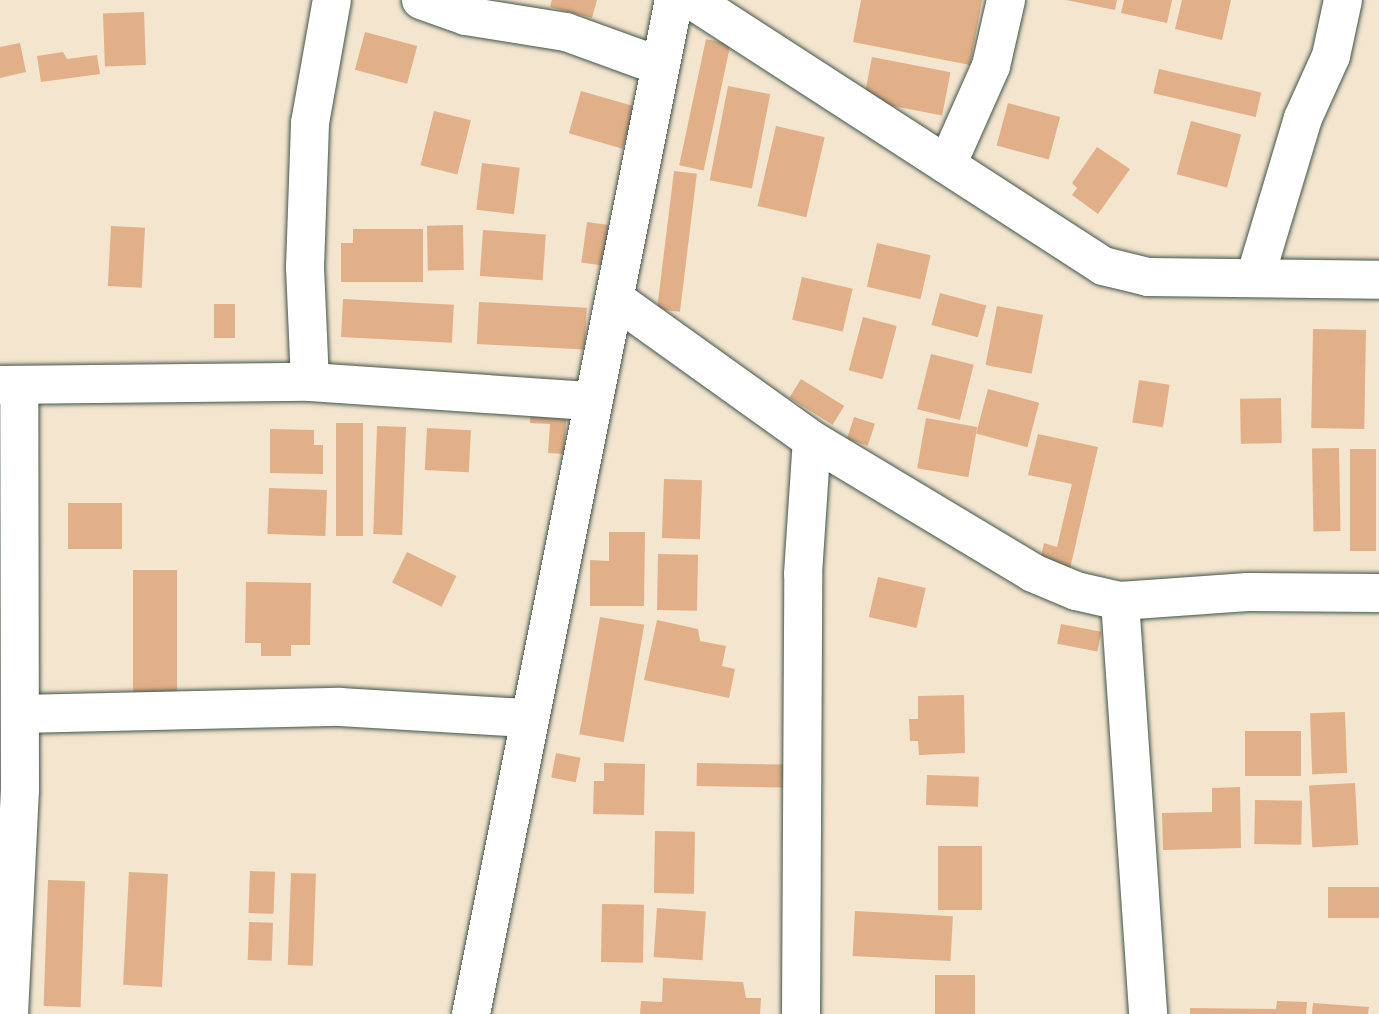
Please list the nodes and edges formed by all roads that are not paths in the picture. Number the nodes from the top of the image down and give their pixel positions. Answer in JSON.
{"nodes":[{"id":1,"x":332,"y":0,"type":"edge"},
{"id":2,"x":421,"y":0,"type":"edge"},
{"id":3,"x":674,"y":0,"type":"edge"},
{"id":4,"x":692,"y":0,"type":"edge"},
{"id":5,"x":1006,"y":0,"type":"edge"},
{"id":6,"x":1343,"y":0,"type":"edge"},
{"id":7,"x":660,"y":66,"type":"junction"},
{"id":8,"x":947,"y":165,"type":"junction"},
{"id":9,"x":1255,"y":278,"type":"junction"},
{"id":10,"x":1379,"y":280,"type":"edge"},
{"id":11,"x":615,"y":299,"type":"junction"},
{"id":12,"x":310,"y":382,"type":"junction"},
{"id":13,"x":10,"y":385,"type":"edge"},
{"id":14,"x":592,"y":401,"type":"junction"},
{"id":15,"x":812,"y":440,"type":"junction"},
{"id":16,"x":1379,"y":593,"type":"edge"},
{"id":17,"x":1120,"y":601,"type":"junction"},
{"id":18,"x":20,"y":714,"type":"junction"},
{"id":19,"x":526,"y":718,"type":"junction"},
{"id":20,"x":9,"y":1014,"type":"edge"},
{"id":21,"x":471,"y":1014,"type":"edge"},
{"id":22,"x":801,"y":1014,"type":"edge"},
{"id":23,"x":1148,"y":1014,"type":"edge"}],
"edges":[{"from":1,"to":12,"type":"street"},
{"from":2,"to":7,"type":"street"},
{"from":3,"to":7,"type":"street"},
{"from":4,"to":8,"type":"street"},
{"from":5,"to":8,"type":"street"},
{"from":6,"to":9,"type":"street"},
{"from":7,"to":11,"type":"street"},
{"from":8,"to":9,"type":"street"},
{"from":9,"to":10,"type":"street"},
{"from":11,"to":14,"type":"street"},
{"from":11,"to":15,"type":"street"},
{"from":12,"to":13,"type":"street"},
{"from":12,"to":14,"type":"street"},
{"from":13,"to":18,"type":"street"},
{"from":14,"to":19,"type":"street"},
{"from":15,"to":17,"type":"street"},
{"from":15,"to":22,"type":"street"},
{"from":16,"to":17,"type":"street"},
{"from":17,"to":23,"type":"street"},
{"from":18,"to":19,"type":"street"},
{"from":18,"to":20,"type":"street"},
{"from":19,"to":21,"type":"street"}]}
